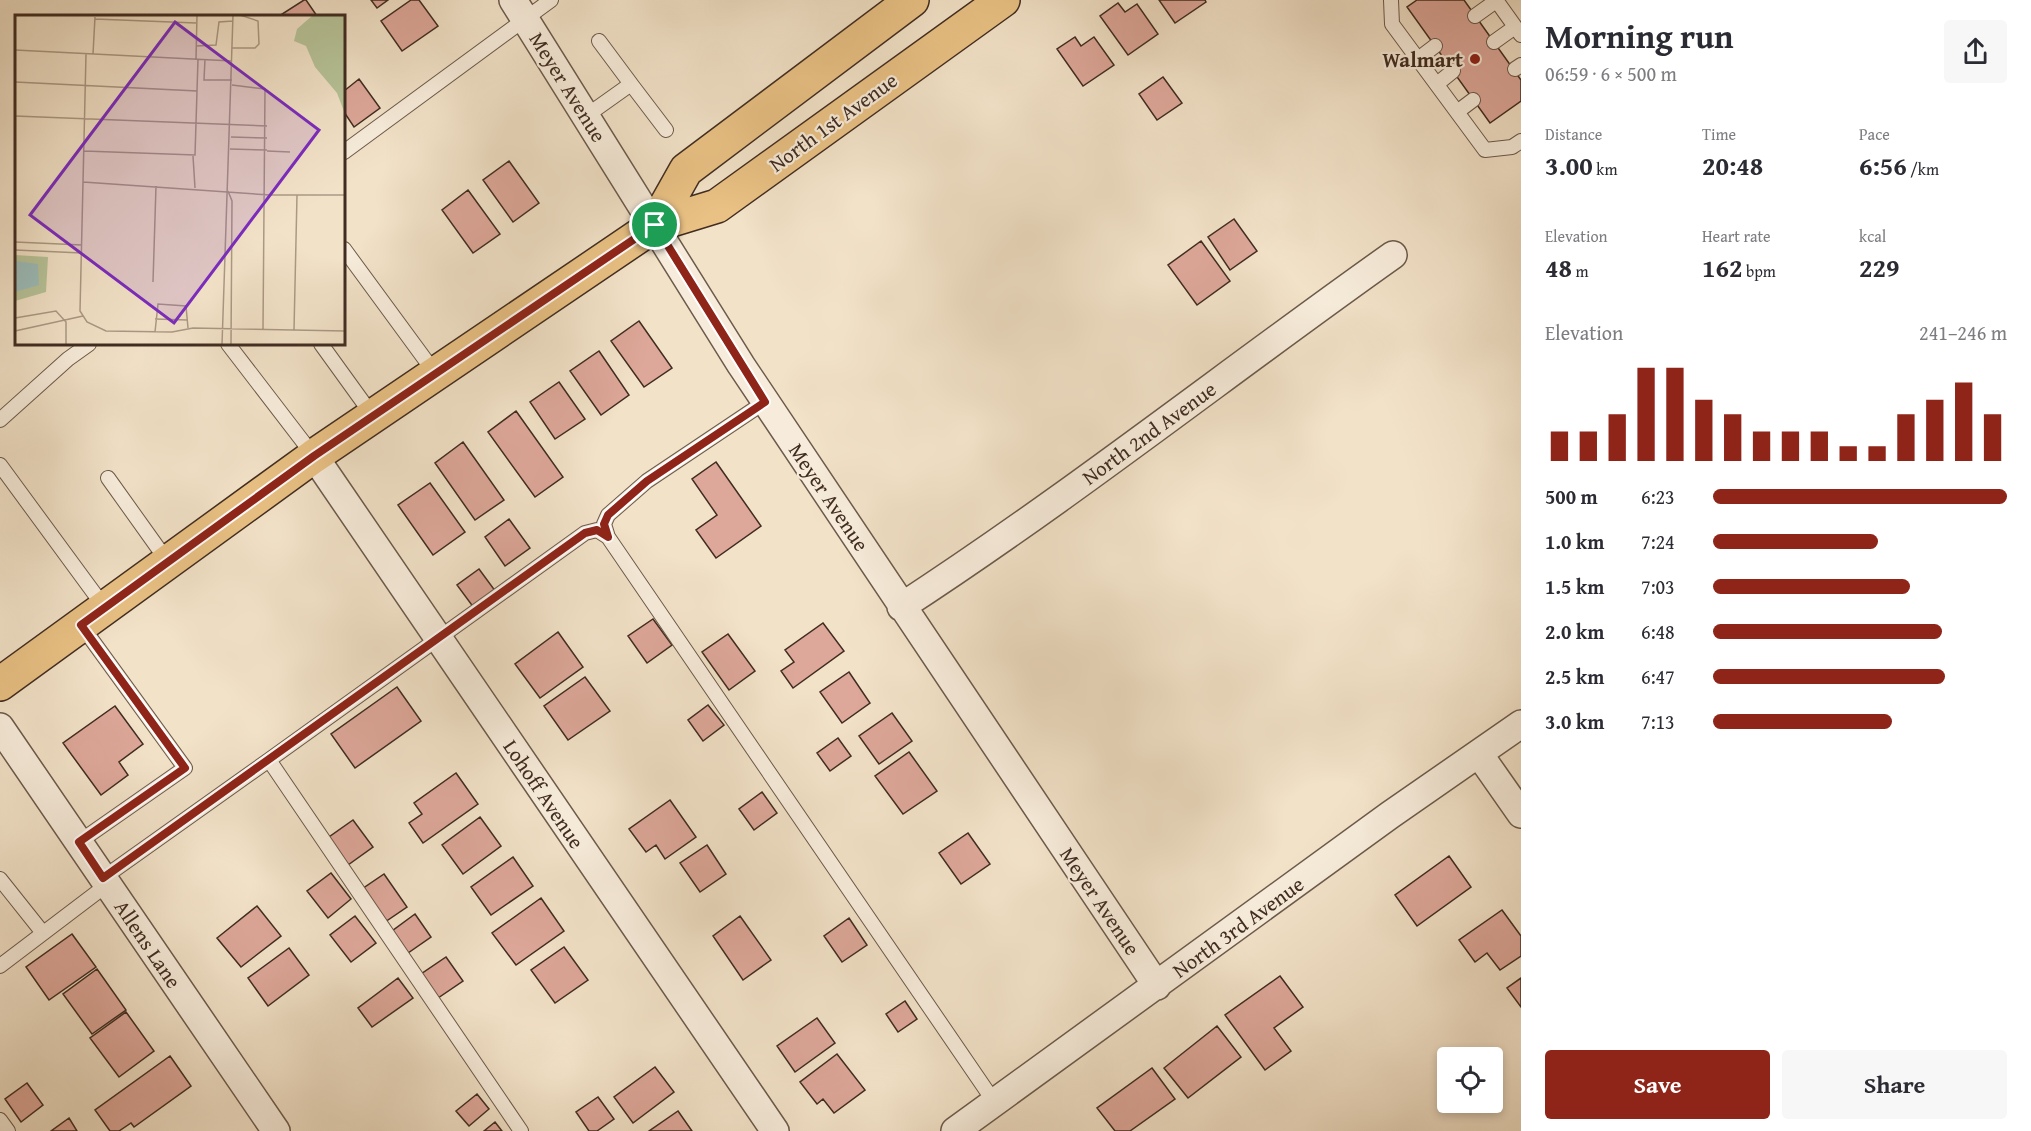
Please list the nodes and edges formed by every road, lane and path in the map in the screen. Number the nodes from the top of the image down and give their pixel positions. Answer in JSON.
{"nodes":[{"id":1,"x":551,"y":0,"type":"edge"},
{"id":2,"x":912,"y":0,"type":"edge"},
{"id":3,"x":1003,"y":0,"type":"edge"},
{"id":4,"x":1391,"y":0,"type":"edge"},
{"id":5,"x":1496,"y":0,"type":"edge"},
{"id":6,"x":519,"y":9,"type":"edge"},
{"id":7,"x":1475,"y":16,"type":"dead end"},
{"id":8,"x":1518,"y":31,"type":"edge"},
{"id":9,"x":599,"y":41,"type":"dead end"},
{"id":10,"x":1494,"y":42,"type":"dead end"},
{"id":11,"x":1435,"y":46,"type":"dead end"},
{"id":12,"x":1418,"y":59,"type":"junction"},
{"id":13,"x":1453,"y":71,"type":"dead end"},
{"id":14,"x":631,"y":84,"type":"junction"},
{"id":15,"x":1437,"y":84,"type":"junction"},
{"id":16,"x":1473,"y":100,"type":"dead end"},
{"id":17,"x":1457,"y":112,"type":"junction"},
{"id":18,"x":586,"y":116,"type":"junction"},
{"id":19,"x":666,"y":130,"type":"dead end"},
{"id":20,"x":1521,"y":141,"type":"edge"},
{"id":21,"x":345,"y":151,"type":"edge"},
{"id":22,"x":655,"y":225,"type":"junction"},
{"id":23,"x":345,"y":250,"type":"edge"},
{"id":24,"x":1393,"y":255,"type":"dead end"},
{"id":25,"x":87,"y":345,"type":"edge"},
{"id":26,"x":229,"y":345,"type":"edge"},
{"id":27,"x":322,"y":345,"type":"edge"},
{"id":28,"x":435,"y":373,"type":"junction"},
{"id":29,"x":765,"y":402,"type":"junction"},
{"id":30,"x":373,"y":416,"type":"junction"},
{"id":31,"x":0,"y":420,"type":"edge"},
{"id":32,"x":314,"y":456,"type":"junction"},
{"id":33,"x":0,"y":465,"type":"edge"},
{"id":34,"x":108,"y":478,"type":"dead end"},
{"id":35,"x":608,"y":537,"type":"junction"},
{"id":36,"x":168,"y":562,"type":"junction"},
{"id":37,"x":901,"y":607,"type":"junction"},
{"id":38,"x":93,"y":617,"type":"junction"},
{"id":39,"x":438,"y":638,"type":"junction"},
{"id":40,"x":0,"y":684,"type":"edge"},
{"id":41,"x":1521,"y":724,"type":"edge"},
{"id":42,"x":0,"y":727,"type":"edge"},
{"id":43,"x":1479,"y":754,"type":"junction"},
{"id":44,"x":269,"y":760,"type":"junction"},
{"id":45,"x":1521,"y":814,"type":"edge"},
{"id":46,"x":79,"y":842,"type":"junction"},
{"id":47,"x":0,"y":879,"type":"edge"},
{"id":48,"x":105,"y":881,"type":"junction"},
{"id":49,"x":43,"y":933,"type":"junction"},
{"id":50,"x":0,"y":966,"type":"edge"},
{"id":51,"x":1157,"y":986,"type":"junction"},
{"id":52,"x":995,"y":1102,"type":"junction"},
{"id":53,"x":0,"y":1120,"type":"edge"},
{"id":54,"x":8,"y":1131,"type":"edge"},
{"id":55,"x":276,"y":1131,"type":"edge"},
{"id":56,"x":521,"y":1131,"type":"edge"},
{"id":57,"x":775,"y":1131,"type":"edge"},
{"id":58,"x":955,"y":1131,"type":"edge"}],
"edges":[{"from":1,"to":6,"type":"lane"},
{"from":2,"to":22,"type":"main road","name":"North 1st Avenue"},
{"from":3,"to":22,"type":"main road","name":"North 1st Avenue"},
{"from":4,"to":12,"type":"lane"},
{"from":5,"to":7,"type":"lane"},
{"from":5,"to":8,"type":"lane"},
{"from":6,"to":18,"type":"street","name":"Meyer Avenue"},
{"from":6,"to":21,"type":"lane"},
{"from":8,"to":10,"type":"lane"},
{"from":9,"to":14,"type":"lane"},
{"from":11,"to":12,"type":"lane"},
{"from":12,"to":15,"type":"lane"},
{"from":13,"to":15,"type":"lane"},
{"from":14,"to":18,"type":"lane"},
{"from":14,"to":19,"type":"lane"},
{"from":15,"to":17,"type":"lane"},
{"from":16,"to":17,"type":"lane"},
{"from":17,"to":20,"type":"lane"},
{"from":18,"to":22,"type":"street","name":"Meyer Avenue"},
{"from":22,"to":28,"type":"main road","name":"North 1st Avenue"},
{"from":22,"to":29,"type":"street","name":"Meyer Avenue"},
{"from":23,"to":28,"type":"lane"},
{"from":24,"to":37,"type":"street","name":"North 2nd Avenue"},
{"from":25,"to":31,"type":"lane"},
{"from":26,"to":32,"type":"lane"},
{"from":27,"to":30,"type":"lane"},
{"from":28,"to":30,"type":"main road","name":"North 1st Avenue"},
{"from":29,"to":35,"type":"lane"},
{"from":29,"to":37,"type":"street","name":"Meyer Avenue"},
{"from":30,"to":32,"type":"main road","name":"North 1st Avenue"},
{"from":32,"to":36,"type":"main road","name":"North 1st Avenue"},
{"from":32,"to":39,"type":"street","name":"Lohoff Avenue"},
{"from":33,"to":38,"type":"lane"},
{"from":34,"to":36,"type":"lane"},
{"from":35,"to":39,"type":"lane"},
{"from":35,"to":52,"type":"lane"},
{"from":36,"to":38,"type":"main road","name":"North 1st Avenue"},
{"from":37,"to":51,"type":"street","name":"Meyer Avenue"},
{"from":38,"to":40,"type":"main road","name":"North 1st Avenue"},
{"from":38,"to":46,"type":"lane"},
{"from":39,"to":44,"type":"lane"},
{"from":39,"to":57,"type":"street","name":"Lohoff Avenue"},
{"from":41,"to":43,"type":"street","name":"North 3rd Avenue"},
{"from":42,"to":46,"type":"street","name":"Allens Lane"},
{"from":43,"to":45,"type":"street"},
{"from":43,"to":51,"type":"street","name":"North 3rd Avenue"},
{"from":44,"to":48,"type":"lane"},
{"from":44,"to":56,"type":"lane"},
{"from":46,"to":48,"type":"street","name":"Allens Lane"},
{"from":47,"to":49,"type":"lane"},
{"from":48,"to":49,"type":"lane"},
{"from":48,"to":55,"type":"street","name":"Allens Lane"},
{"from":49,"to":50,"type":"lane"},
{"from":51,"to":52,"type":"street","name":"North 3rd Avenue"},
{"from":52,"to":58,"type":"street","name":"North 3rd Avenue"},
{"from":53,"to":54,"type":"lane"}]}
